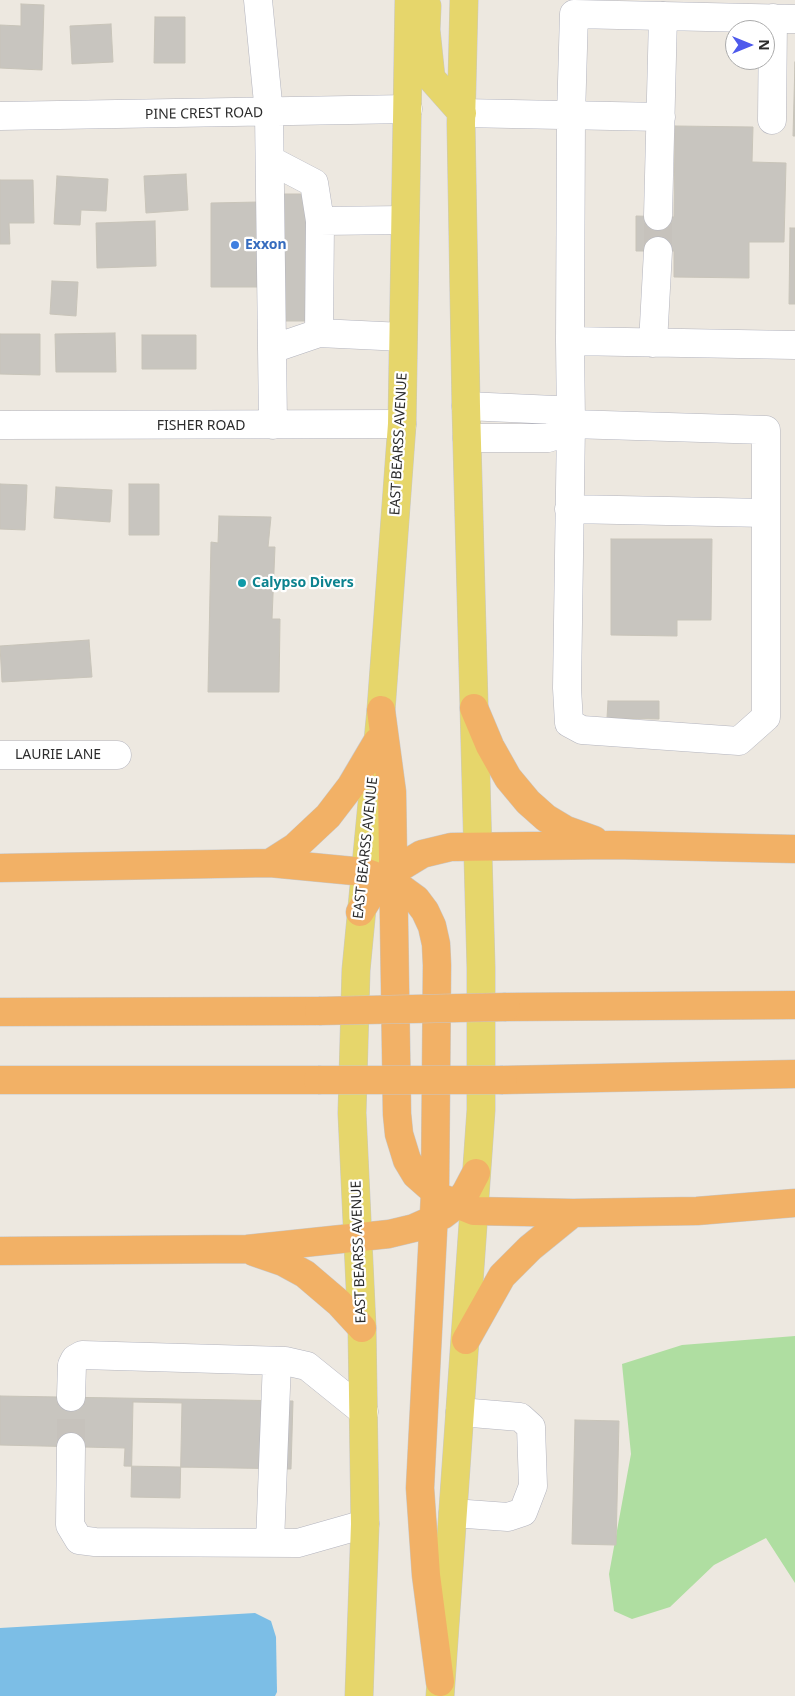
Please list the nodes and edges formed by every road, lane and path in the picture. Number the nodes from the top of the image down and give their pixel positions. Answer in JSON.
{"nodes":[{"id":1,"x":258,"y":0,"type":"edge"},
{"id":2,"x":409,"y":0,"type":"edge"},
{"id":3,"x":428,"y":0,"type":"edge"},
{"id":4,"x":464,"y":0,"type":"edge"},
{"id":5,"x":663,"y":16,"type":"junction"},
{"id":6,"x":784,"y":18,"type":"edge"},
{"id":7,"x":408,"y":109,"type":"junction"},
{"id":8,"x":269,"y":113,"type":"junction"},
{"id":9,"x":462,"y":113,"type":"junction"},
{"id":10,"x":0,"y":116,"type":"edge"},
{"id":11,"x":571,"y":116,"type":"junction"},
{"id":12,"x":661,"y":117,"type":"junction"},
{"id":13,"x":772,"y":120,"type":"dead end"},
{"id":14,"x":270,"y":160,"type":"junction"},
{"id":15,"x":658,"y":216,"type":"tunnel mouth"},
{"id":16,"x":405,"y":220,"type":"junction"},
{"id":17,"x":320,"y":221,"type":"junction"},
{"id":18,"x":658,"y":251,"type":"tunnel mouth"},
{"id":19,"x":319,"y":334,"type":"junction"},
{"id":20,"x":403,"y":337,"type":"junction"},
{"id":21,"x":570,"y":341,"type":"junction"},
{"id":22,"x":652,"y":343,"type":"junction"},
{"id":23,"x":795,"y":345,"type":"edge"},
{"id":24,"x":272,"y":349,"type":"junction"},
{"id":25,"x":466,"y":406,"type":"junction"},
{"id":26,"x":402,"y":424,"type":"junction"},
{"id":27,"x":571,"y":424,"type":"junction"},
{"id":28,"x":0,"y":425,"type":"edge"},
{"id":29,"x":273,"y":425,"type":"junction"},
{"id":30,"x":467,"y":438,"type":"junction"},
{"id":31,"x":569,"y":509,"type":"junction"},
{"id":32,"x":766,"y":512,"type":"junction"},
{"id":33,"x":474,"y":708,"type":"junction"},
{"id":34,"x":381,"y":710,"type":"junction"},
{"id":35,"x":377,"y":742,"type":"junction"},
{"id":36,"x":0,"y":755,"type":"edge"},
{"id":37,"x":117,"y":755,"type":"dead end"},
{"id":38,"x":613,"y":845,"type":"junction"},
{"id":39,"x":478,"y":846,"type":"junction"},
{"id":40,"x":795,"y":849,"type":"edge"},
{"id":41,"x":270,"y":863,"type":"junction"},
{"id":42,"x":0,"y":868,"type":"edge"},
{"id":43,"x":384,"y":876,"type":"junction"},
{"id":44,"x":795,"y":1005,"type":"edge"},
{"id":45,"x":0,"y":1012,"type":"edge"},
{"id":46,"x":795,"y":1074,"type":"edge"},
{"id":47,"x":0,"y":1080,"type":"edge"},
{"id":48,"x":476,"y":1173,"type":"joint"},
{"id":49,"x":795,"y":1203,"type":"edge"},
{"id":50,"x":449,"y":1207,"type":"junction"},
{"id":51,"x":573,"y":1213,"type":"junction"},
{"id":52,"x":359,"y":1238,"type":"junction"},
{"id":53,"x":247,"y":1249,"type":"junction"},
{"id":54,"x":0,"y":1251,"type":"edge"},
{"id":55,"x":362,"y":1328,"type":"junction"},
{"id":56,"x":466,"y":1340,"type":"junction"},
{"id":57,"x":277,"y":1361,"type":"junction"},
{"id":58,"x":71,"y":1397,"type":"tunnel mouth"},
{"id":59,"x":364,"y":1412,"type":"junction"},
{"id":60,"x":460,"y":1412,"type":"junction"},
{"id":61,"x":71,"y":1447,"type":"tunnel mouth"},
{"id":62,"x":453,"y":1513,"type":"junction"},
{"id":63,"x":365,"y":1524,"type":"junction"},
{"id":64,"x":270,"y":1543,"type":"junction"},
{"id":65,"x":440,"y":1689,"type":"edge"},
{"id":66,"x":359,"y":1696,"type":"edge"}],
"edges":[{"from":1,"to":8,"type":"street"},
{"from":2,"to":7,"type":"main road","name":"EAST BEARSS AVENUE"},
{"from":3,"to":9,"type":"main road"},
{"from":4,"to":9,"type":"main road"},
{"from":5,"to":6,"type":"street"},
{"from":5,"to":11,"type":"street"},
{"from":5,"to":12,"type":"street"},
{"from":6,"to":13,"type":"street"},
{"from":7,"to":8,"type":"street","name":"PINE CREST ROAD"},
{"from":7,"to":16,"type":"main road","name":"EAST BEARSS AVENUE"},
{"from":8,"to":10,"type":"street","name":"PINE CREST ROAD"},
{"from":8,"to":14,"type":"street"},
{"from":9,"to":11,"type":"street"},
{"from":9,"to":25,"type":"main road"},
{"from":11,"to":12,"type":"street"},
{"from":11,"to":21,"type":"street"},
{"from":12,"to":15,"type":"street"},
{"from":14,"to":17,"type":"street"},
{"from":14,"to":24,"type":"street"},
{"from":16,"to":17,"type":"street"},
{"from":16,"to":20,"type":"main road","name":"EAST BEARSS AVENUE"},
{"from":17,"to":19,"type":"street"},
{"from":18,"to":22,"type":"street"},
{"from":19,"to":20,"type":"street"},
{"from":19,"to":24,"type":"street"},
{"from":20,"to":26,"type":"main road","name":"EAST BEARSS AVENUE"},
{"from":21,"to":22,"type":"street"},
{"from":21,"to":27,"type":"street"},
{"from":22,"to":23,"type":"street"},
{"from":24,"to":29,"type":"street"},
{"from":25,"to":27,"type":"street"},
{"from":25,"to":30,"type":"main road"},
{"from":26,"to":29,"type":"street","name":"FISHER ROAD"},
{"from":26,"to":34,"type":"main road","name":"EAST BEARSS AVENUE"},
{"from":27,"to":30,"type":"street"},
{"from":27,"to":31,"type":"street"},
{"from":27,"to":32,"type":"street"},
{"from":28,"to":29,"type":"street","name":"FISHER ROAD"},
{"from":30,"to":33,"type":"main road"},
{"from":31,"to":32,"type":"street"},
{"from":31,"to":32,"type":"street"},
{"from":33,"to":38,"type":"highway"},
{"from":33,"to":39,"type":"main road"},
{"from":34,"to":35,"type":"main road","name":"EAST BEARSS AVENUE"},
{"from":34,"to":43,"type":"highway"},
{"from":35,"to":41,"type":"highway"},
{"from":35,"to":43,"type":"main road","name":"EAST BEARSS AVENUE"},
{"from":36,"to":37,"type":"street","name":"LAURIE LANE"},
{"from":38,"to":39,"type":"highway"},
{"from":38,"to":40,"type":"highway"},
{"from":39,"to":43,"type":"highway"},
{"from":39,"to":48,"type":"main road"},
{"from":41,"to":42,"type":"highway"},
{"from":41,"to":43,"type":"highway"},
{"from":43,"to":50,"type":"highway"},
{"from":43,"to":50,"type":"highway"},
{"from":43,"to":52,"type":"main road","name":"EAST BEARSS AVENUE"},
{"from":44,"to":45,"type":"highway","bridge":true},
{"from":46,"to":47,"type":"highway","bridge":true},
{"from":48,"to":50,"type":"highway"},
{"from":49,"to":51,"type":"highway"},
{"from":50,"to":51,"type":"highway"},
{"from":50,"to":52,"type":"highway"},
{"from":50,"to":56,"type":"main road"},
{"from":50,"to":65,"type":"highway"},
{"from":51,"to":56,"type":"highway"},
{"from":52,"to":53,"type":"highway"},
{"from":52,"to":55,"type":"main road","name":"EAST BEARSS AVENUE"},
{"from":53,"to":54,"type":"highway"},
{"from":53,"to":55,"type":"highway"},
{"from":55,"to":59,"type":"main road","name":"EAST BEARSS AVENUE"},
{"from":56,"to":60,"type":"main road"},
{"from":57,"to":58,"type":"street"},
{"from":57,"to":59,"type":"street"},
{"from":57,"to":64,"type":"street"},
{"from":59,"to":63,"type":"main road","name":"EAST BEARSS AVENUE"},
{"from":60,"to":62,"type":"main road"},
{"from":60,"to":62,"type":"street"},
{"from":61,"to":64,"type":"street"},
{"from":62,"to":65,"type":"main road"},
{"from":63,"to":64,"type":"street"},
{"from":63,"to":66,"type":"main road","name":"EAST BEARSS AVENUE"}]}
